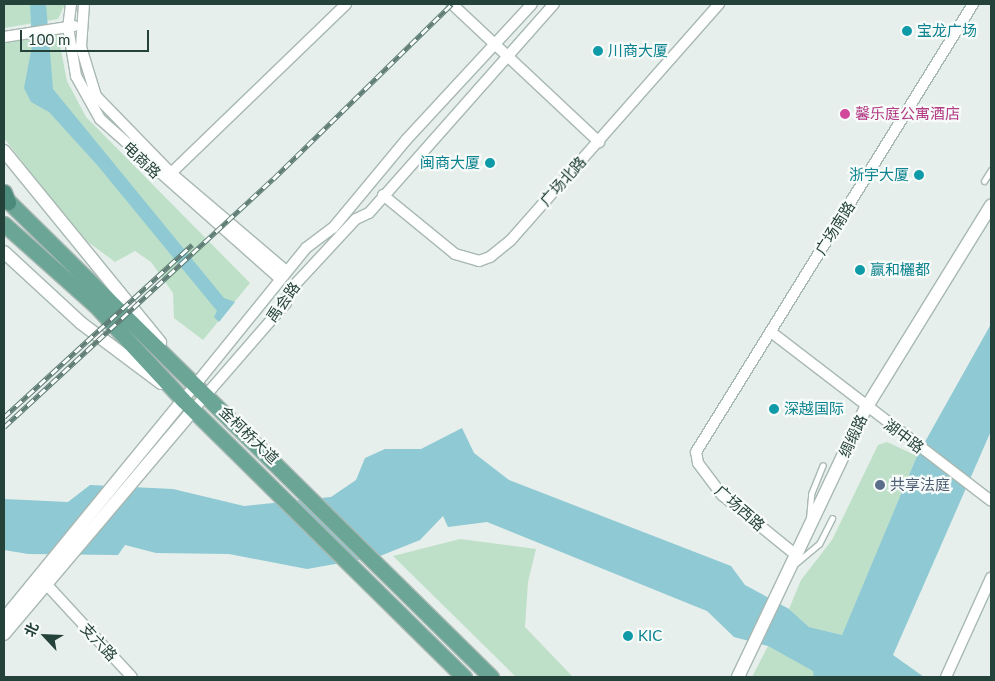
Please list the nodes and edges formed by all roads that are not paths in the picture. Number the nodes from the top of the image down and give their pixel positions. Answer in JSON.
{"nodes":[{"id":1,"x":71,"y":4,"type":"edge"},
{"id":2,"x":84,"y":4,"type":"edge"},
{"id":3,"x":346,"y":4,"type":"edge"},
{"id":4,"x":452,"y":4,"type":"edge"},
{"id":5,"x":532,"y":4,"type":"edge"},
{"id":6,"x":554,"y":4,"type":"edge"},
{"id":7,"x":719,"y":4,"type":"edge"},
{"id":8,"x":973,"y":4,"type":"edge"},
{"id":9,"x":80,"y":25,"type":"junction"},
{"id":10,"x":68,"y":27,"type":"junction"},
{"id":11,"x":4,"y":37,"type":"edge"},
{"id":12,"x":495,"y":44,"type":"junction"},
{"id":13,"x":507,"y":57,"type":"junction"},
{"id":14,"x":599,"y":142,"type":"junction"},
{"id":15,"x":4,"y":151,"type":"edge"},
{"id":16,"x":991,"y":170,"type":"edge"},
{"id":17,"x":167,"y":176,"type":"junction"},
{"id":18,"x":984,"y":181,"type":"dead end"},
{"id":19,"x":383,"y":195,"type":"junction"},
{"id":20,"x":5,"y":197,"type":"edge"},
{"id":21,"x":991,"y":206,"type":"edge"},
{"id":22,"x":4,"y":224,"type":"edge"},
{"id":23,"x":4,"y":252,"type":"edge"},
{"id":24,"x":283,"y":275,"type":"junction"},
{"id":25,"x":771,"y":332,"type":"junction"},
{"id":26,"x":201,"y":389,"type":"junction"},
{"id":27,"x":188,"y":405,"type":"junction"},
{"id":28,"x":866,"y":408,"type":"junction"},
{"id":29,"x":696,"y":452,"type":"joint"},
{"id":30,"x":823,"y":465,"type":"dead end"},
{"id":31,"x":991,"y":502,"type":"edge"},
{"id":32,"x":832,"y":518,"type":"dead end"},
{"id":33,"x":808,"y":530,"type":"junction"},
{"id":34,"x":796,"y":555,"type":"junction"},
{"id":35,"x":790,"y":568,"type":"junction"},
{"id":36,"x":991,"y":578,"type":"edge"},
{"id":37,"x":47,"y":585,"type":"junction"},
{"id":38,"x":4,"y":619,"type":"edge"},
{"id":39,"x":4,"y":634,"type":"edge"},
{"id":40,"x":132,"y":677,"type":"edge"},
{"id":41,"x":464,"y":677,"type":"edge"},
{"id":42,"x":491,"y":677,"type":"edge"},
{"id":43,"x":738,"y":677,"type":"edge"},
{"id":44,"x":946,"y":677,"type":"edge"}],
"edges":[{"from":1,"to":10,"type":"street","name":"电商路"},
{"from":2,"to":9,"type":"street","name":"电商路"},
{"from":3,"to":17,"type":"street"},
{"from":4,"to":12,"type":"street"},
{"from":5,"to":12,"type":"street","name":"禹会路"},
{"from":6,"to":13,"type":"street","name":"禹会路"},
{"from":7,"to":14,"type":"street","name":"广场北路"},
{"from":8,"to":25,"type":"street","name":"广场南路"},
{"from":9,"to":10,"type":"street"},
{"from":9,"to":17,"type":"street","name":"电商路"},
{"from":10,"to":11,"type":"street"},
{"from":10,"to":17,"type":"street","name":"电商路"},
{"from":12,"to":13,"type":"street"},
{"from":12,"to":24,"type":"street","name":"禹会路"},
{"from":13,"to":14,"type":"street"},
{"from":13,"to":19,"type":"street","name":"禹会路"},
{"from":14,"to":19,"type":"street","name":"广场北路"},
{"from":15,"to":26,"type":"street"},
{"from":16,"to":18,"type":"lane"},
{"from":17,"to":24,"type":"street","name":"电商路"},
{"from":19,"to":26,"type":"street","name":"禹会路"},
{"from":20,"to":26,"type":"main road","name":"金柯桥大道"},
{"from":21,"to":28,"type":"street","name":"绸缎路"},
{"from":22,"to":27,"type":"main road","name":"金柯桥大道"},
{"from":23,"to":27,"type":"street"},
{"from":24,"to":26,"type":"street","name":"禹会路"},
{"from":25,"to":28,"type":"street","name":"湖中路"},
{"from":25,"to":29,"type":"street","name":"广场南路"},
{"from":26,"to":27,"type":"street","name":"禹会路"},
{"from":26,"to":42,"type":"main road","name":"金柯桥大道"},
{"from":27,"to":37,"type":"street","name":"禹会路"},
{"from":27,"to":38,"type":"street","name":"禹会路"},
{"from":27,"to":41,"type":"main road","name":"金柯桥大道"},
{"from":28,"to":31,"type":"street","name":"湖中路"},
{"from":28,"to":33,"type":"street","name":"绸缎路"},
{"from":29,"to":34,"type":"street","name":"广场西路"},
{"from":30,"to":33,"type":"lane"},
{"from":32,"to":35,"type":"lane"},
{"from":33,"to":34,"type":"street","name":"绸缎路"},
{"from":34,"to":35,"type":"street","name":"绸缎路"},
{"from":35,"to":43,"type":"street","name":"绸缎路"},
{"from":36,"to":44,"type":"street"},
{"from":37,"to":39,"type":"street","name":"禹会路"},
{"from":37,"to":40,"type":"street","name":"支六路"}]}
